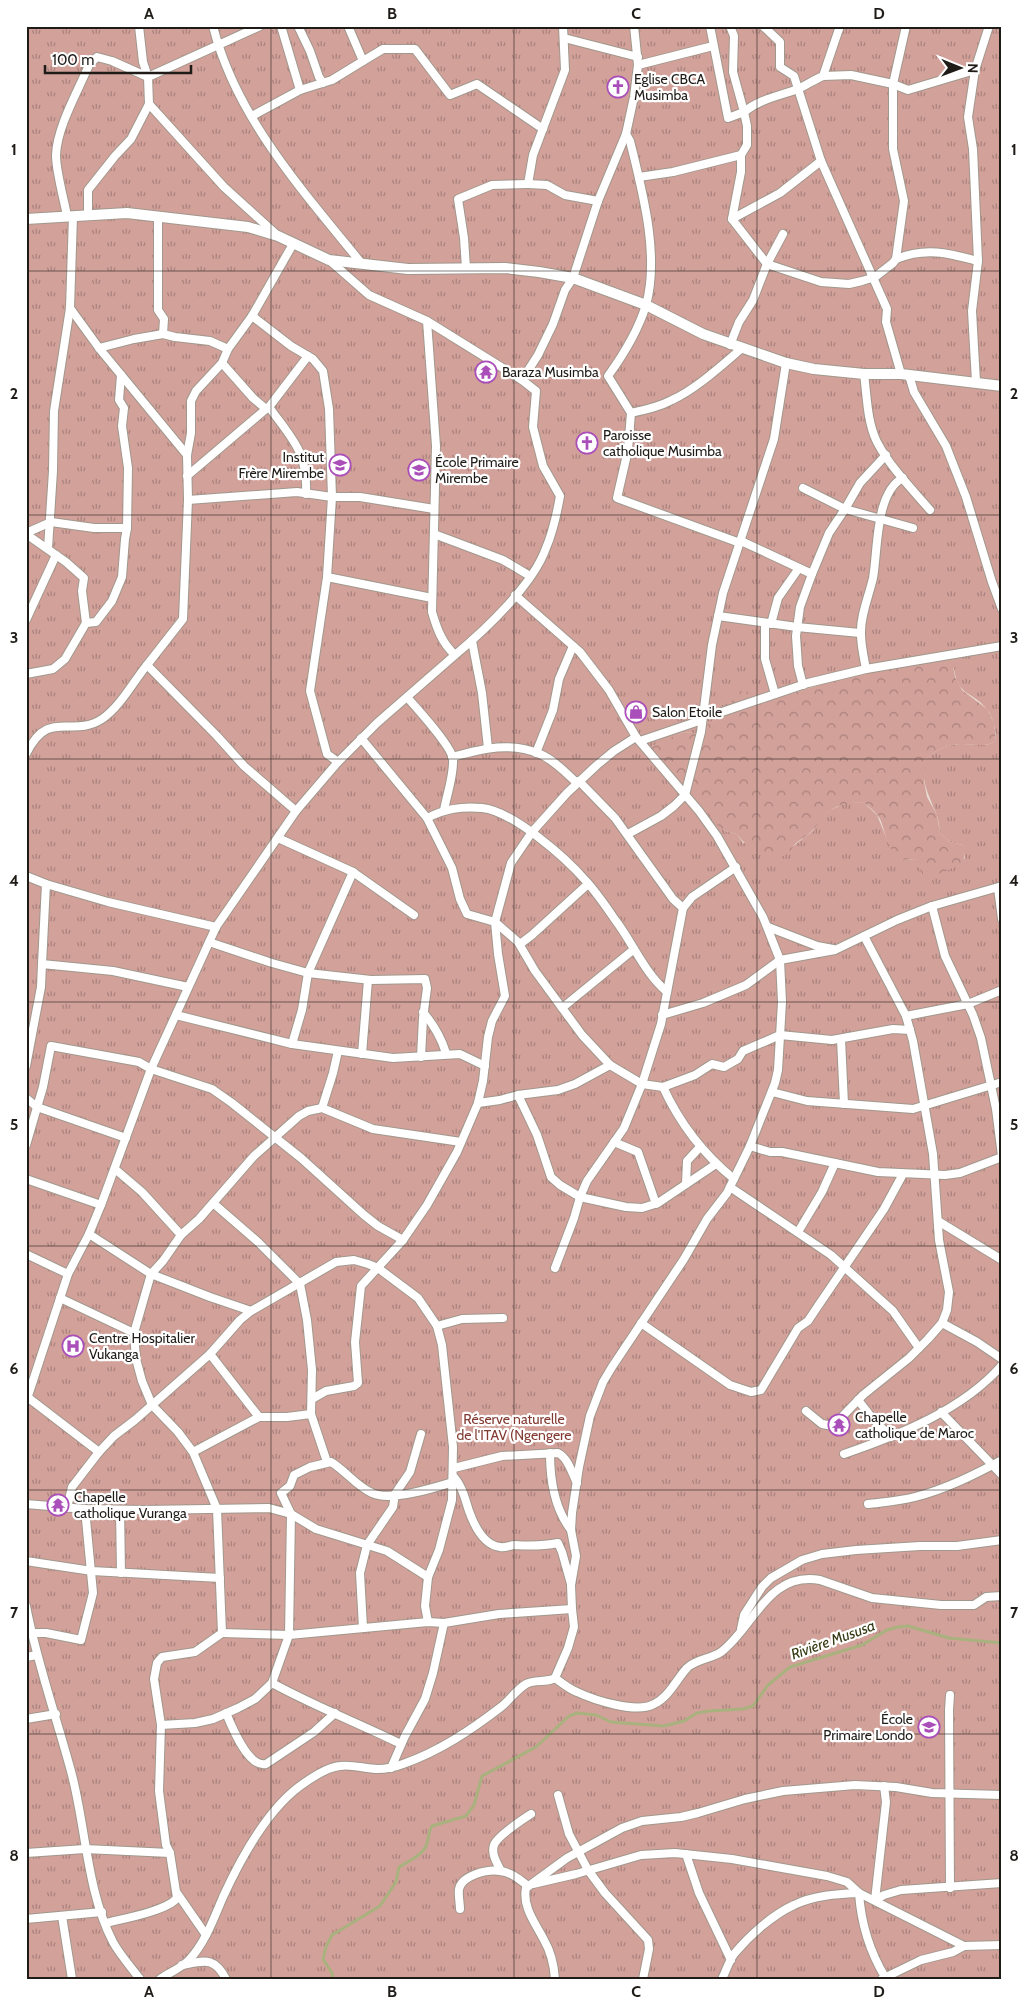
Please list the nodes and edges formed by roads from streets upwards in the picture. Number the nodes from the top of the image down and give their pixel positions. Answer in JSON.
{"nodes":[{"id":1,"x":139,"y":26,"type":"edge"},
{"id":2,"x":213,"y":26,"type":"edge"},
{"id":3,"x":260,"y":26,"type":"edge"},
{"id":4,"x":280,"y":26,"type":"edge"},
{"id":5,"x":298,"y":26,"type":"edge"},
{"id":6,"x":348,"y":26,"type":"edge"},
{"id":7,"x":563,"y":26,"type":"edge"},
{"id":8,"x":634,"y":26,"type":"edge"},
{"id":9,"x":710,"y":26,"type":"edge"},
{"id":10,"x":730,"y":26,"type":"edge"},
{"id":11,"x":763,"y":26,"type":"edge"},
{"id":12,"x":840,"y":26,"type":"edge"},
{"id":13,"x":906,"y":26,"type":"edge"},
{"id":14,"x":989,"y":26,"type":"edge"},
{"id":15,"x":564,"y":38,"type":"junction"},
{"id":16,"x":217,"y":44,"type":"junction"},
{"id":17,"x":713,"y":46,"type":"junction"},
{"id":18,"x":363,"y":61,"type":"junction"},
{"id":19,"x":638,"y":61,"type":"junction"},
{"id":20,"x":975,"y":70,"type":"junction"},
{"id":21,"x":823,"y":76,"type":"junction"},
{"id":22,"x":148,"y":78,"type":"junction"},
{"id":23,"x":323,"y":83,"type":"junction"},
{"id":24,"x":894,"y":84,"type":"junction"},
{"id":25,"x":797,"y":89,"type":"junction"},
{"id":26,"x":300,"y":90,"type":"junction"},
{"id":27,"x":148,"y":104,"type":"junction"},
{"id":28,"x":744,"y":112,"type":"junction"},
{"id":29,"x":252,"y":116,"type":"junction"},
{"id":30,"x":543,"y":129,"type":"junction"},
{"id":31,"x":626,"y":134,"type":"junction"},
{"id":32,"x":741,"y":155,"type":"junction"},
{"id":33,"x":821,"y":161,"type":"junction"},
{"id":34,"x":639,"y":176,"type":"junction"},
{"id":35,"x":528,"y":184,"type":"junction"},
{"id":36,"x":598,"y":201,"type":"junction"},
{"id":37,"x":88,"y":215,"type":"junction"},
{"id":38,"x":70,"y":216,"type":"junction"},
{"id":39,"x":158,"y":217,"type":"junction"},
{"id":40,"x":26,"y":219,"type":"edge"},
{"id":41,"x":732,"y":219,"type":"junction"},
{"id":42,"x":782,"y":234,"type":"dead end"},
{"id":43,"x":278,"y":236,"type":"junction"},
{"id":44,"x":292,"y":244,"type":"junction"},
{"id":45,"x":896,"y":259,"type":"junction"},
{"id":46,"x":329,"y":260,"type":"junction"},
{"id":47,"x":978,"y":261,"type":"junction"},
{"id":48,"x":362,"y":264,"type":"junction"},
{"id":49,"x":766,"y":264,"type":"junction"},
{"id":50,"x":466,"y":268,"type":"junction"},
{"id":51,"x":875,"y":277,"type":"junction"},
{"id":52,"x":573,"y":278,"type":"junction"},
{"id":53,"x":646,"y":305,"type":"junction"},
{"id":54,"x":70,"y":308,"type":"junction"},
{"id":55,"x":252,"y":316,"type":"junction"},
{"id":56,"x":426,"y":321,"type":"junction"},
{"id":57,"x":163,"y":334,"type":"junction"},
{"id":58,"x":730,"y":345,"type":"junction"},
{"id":59,"x":99,"y":348,"type":"junction"},
{"id":60,"x":228,"y":349,"type":"junction"},
{"id":61,"x":741,"y":349,"type":"junction"},
{"id":62,"x":308,"y":356,"type":"junction"},
{"id":63,"x":222,"y":363,"type":"junction"},
{"id":64,"x":786,"y":363,"type":"junction"},
{"id":65,"x":864,"y":374,"type":"junction"},
{"id":66,"x":121,"y":375,"type":"junction"},
{"id":67,"x":905,"y":375,"type":"junction"},
{"id":68,"x":522,"y":380,"type":"junction"},
{"id":69,"x":976,"y":382,"type":"junction"},
{"id":70,"x":1002,"y":386,"type":"edge"},
{"id":71,"x":267,"y":408,"type":"junction"},
{"id":72,"x":632,"y":413,"type":"junction"},
{"id":73,"x":188,"y":455,"type":"junction"},
{"id":74,"x":886,"y":455,"type":"junction"},
{"id":75,"x":187,"y":476,"type":"junction"},
{"id":76,"x":903,"y":478,"type":"junction"},
{"id":77,"x":803,"y":488,"type":"dead end"},
{"id":78,"x":306,"y":494,"type":"junction"},
{"id":79,"x":332,"y":497,"type":"junction"},
{"id":80,"x":188,"y":500,"type":"junction"},
{"id":81,"x":434,"y":509,"type":"junction"},
{"id":82,"x":846,"y":509,"type":"junction"},
{"id":83,"x":930,"y":510,"type":"dead end"},
{"id":84,"x":880,"y":518,"type":"junction"},
{"id":85,"x":50,"y":522,"type":"junction"},
{"id":86,"x":127,"y":528,"type":"junction"},
{"id":87,"x":913,"y":528,"type":"dead end"},
{"id":88,"x":26,"y":534,"type":"edge"},
{"id":89,"x":434,"y":534,"type":"junction"},
{"id":90,"x":740,"y":542,"type":"junction"},
{"id":91,"x":48,"y":548,"type":"junction"},
{"id":92,"x":56,"y":555,"type":"junction"},
{"id":93,"x":799,"y":568,"type":"junction"},
{"id":94,"x":812,"y":574,"type":"junction"},
{"id":95,"x":530,"y":576,"type":"junction"},
{"id":96,"x":327,"y":577,"type":"junction"},
{"id":97,"x":515,"y":595,"type":"junction"},
{"id":98,"x":432,"y":598,"type":"junction"},
{"id":99,"x":1002,"y":609,"type":"edge"},
{"id":100,"x":718,"y":616,"type":"junction"},
{"id":101,"x":26,"y":620,"type":"edge"},
{"id":102,"x":86,"y":623,"type":"junction"},
{"id":103,"x":768,"y":623,"type":"junction"},
{"id":104,"x":797,"y":627,"type":"junction"},
{"id":105,"x":860,"y":633,"type":"junction"},
{"id":106,"x":472,"y":641,"type":"junction"},
{"id":107,"x":573,"y":646,"type":"junction"},
{"id":108,"x":1002,"y":646,"type":"edge"},
{"id":109,"x":455,"y":655,"type":"junction"},
{"id":110,"x":147,"y":665,"type":"junction"},
{"id":111,"x":866,"y":669,"type":"junction"},
{"id":112,"x":26,"y":674,"type":"edge"},
{"id":113,"x":803,"y":684,"type":"junction"},
{"id":114,"x":776,"y":694,"type":"junction"},
{"id":115,"x":406,"y":697,"type":"junction"},
{"id":116,"x":702,"y":718,"type":"junction"},
{"id":117,"x":361,"y":738,"type":"junction"},
{"id":118,"x":638,"y":739,"type":"junction"},
{"id":119,"x":488,"y":748,"type":"junction"},
{"id":120,"x":536,"y":753,"type":"junction"},
{"id":121,"x":26,"y":754,"type":"edge"},
{"id":122,"x":452,"y":757,"type":"junction"},
{"id":123,"x":338,"y":762,"type":"junction"},
{"id":124,"x":578,"y":782,"type":"junction"},
{"id":125,"x":685,"y":795,"type":"junction"},
{"id":126,"x":444,"y":810,"type":"junction"},
{"id":127,"x":296,"y":811,"type":"junction"},
{"id":128,"x":426,"y":818,"type":"junction"},
{"id":129,"x":532,"y":832,"type":"junction"},
{"id":130,"x":628,"y":834,"type":"junction"},
{"id":131,"x":278,"y":838,"type":"junction"},
{"id":132,"x":736,"y":867,"type":"junction"},
{"id":133,"x":353,"y":872,"type":"junction"},
{"id":134,"x":26,"y":876,"type":"edge"},
{"id":135,"x":46,"y":884,"type":"junction"},
{"id":136,"x":588,"y":884,"type":"junction"},
{"id":137,"x":1000,"y":887,"type":"edge"},
{"id":138,"x":932,"y":906,"type":"junction"},
{"id":139,"x":683,"y":908,"type":"junction"},
{"id":140,"x":414,"y":915,"type":"dead end"},
{"id":141,"x":1002,"y":919,"type":"edge"},
{"id":142,"x":495,"y":922,"type":"junction"},
{"id":143,"x":216,"y":927,"type":"junction"},
{"id":144,"x":768,"y":927,"type":"junction"},
{"id":145,"x":864,"y":936,"type":"junction"},
{"id":146,"x":209,"y":942,"type":"junction"},
{"id":147,"x":520,"y":944,"type":"junction"},
{"id":148,"x":634,"y":950,"type":"junction"},
{"id":149,"x":835,"y":950,"type":"junction"},
{"id":150,"x":780,"y":960,"type":"junction"},
{"id":151,"x":42,"y":964,"type":"junction"},
{"id":152,"x":308,"y":973,"type":"junction"},
{"id":153,"x":368,"y":980,"type":"junction"},
{"id":154,"x":188,"y":987,"type":"junction"},
{"id":155,"x":1002,"y":990,"type":"edge"},
{"id":156,"x":667,"y":992,"type":"junction"},
{"id":157,"x":968,"y":1004,"type":"junction"},
{"id":158,"x":562,"y":1008,"type":"junction"},
{"id":159,"x":424,"y":1012,"type":"junction"},
{"id":160,"x":176,"y":1014,"type":"junction"},
{"id":161,"x":662,"y":1015,"type":"junction"},
{"id":162,"x":906,"y":1016,"type":"junction"},
{"id":163,"x":910,"y":1030,"type":"junction"},
{"id":164,"x":780,"y":1035,"type":"junction"},
{"id":165,"x":841,"y":1039,"type":"junction"},
{"id":166,"x":292,"y":1044,"type":"junction"},
{"id":167,"x":338,"y":1051,"type":"junction"},
{"id":168,"x":446,"y":1053,"type":"junction"},
{"id":169,"x":362,"y":1054,"type":"junction"},
{"id":170,"x":421,"y":1057,"type":"junction"},
{"id":171,"x":610,"y":1065,"type":"junction"},
{"id":172,"x":26,"y":1066,"type":"edge"},
{"id":173,"x":485,"y":1066,"type":"junction"},
{"id":174,"x":151,"y":1069,"type":"junction"},
{"id":175,"x":1002,"y":1082,"type":"edge"},
{"id":176,"x":642,"y":1084,"type":"junction"},
{"id":177,"x":991,"y":1086,"type":"junction"},
{"id":178,"x":663,"y":1087,"type":"junction"},
{"id":179,"x":772,"y":1092,"type":"junction"},
{"id":180,"x":518,"y":1095,"type":"junction"},
{"id":181,"x":27,"y":1099,"type":"edge"},
{"id":182,"x":478,"y":1103,"type":"junction"},
{"id":183,"x":844,"y":1104,"type":"junction"},
{"id":184,"x":923,"y":1106,"type":"junction"},
{"id":185,"x":37,"y":1107,"type":"junction"},
{"id":186,"x":322,"y":1108,"type":"junction"},
{"id":187,"x":126,"y":1138,"type":"junction"},
{"id":188,"x":274,"y":1138,"type":"junction"},
{"id":189,"x":462,"y":1142,"type":"junction"},
{"id":190,"x":614,"y":1142,"type":"junction"},
{"id":191,"x":26,"y":1145,"type":"edge"},
{"id":192,"x":750,"y":1146,"type":"junction"},
{"id":193,"x":700,"y":1147,"type":"junction"},
{"id":194,"x":1002,"y":1156,"type":"edge"},
{"id":195,"x":835,"y":1163,"type":"junction"},
{"id":196,"x":716,"y":1164,"type":"junction"},
{"id":197,"x":115,"y":1169,"type":"junction"},
{"id":198,"x":903,"y":1174,"type":"junction"},
{"id":199,"x":935,"y":1175,"type":"junction"},
{"id":200,"x":26,"y":1178,"type":"edge"},
{"id":201,"x":734,"y":1179,"type":"junction"},
{"id":202,"x":686,"y":1184,"type":"junction"},
{"id":203,"x":730,"y":1187,"type":"junction"},
{"id":204,"x":580,"y":1197,"type":"junction"},
{"id":205,"x":213,"y":1203,"type":"junction"},
{"id":206,"x":656,"y":1204,"type":"junction"},
{"id":207,"x":101,"y":1206,"type":"junction"},
{"id":208,"x":938,"y":1221,"type":"junction"},
{"id":209,"x":798,"y":1232,"type":"junction"},
{"id":210,"x":89,"y":1234,"type":"junction"},
{"id":211,"x":181,"y":1235,"type":"junction"},
{"id":212,"x":403,"y":1240,"type":"junction"},
{"id":213,"x":26,"y":1254,"type":"edge"},
{"id":214,"x":1002,"y":1260,"type":"edge"},
{"id":215,"x":845,"y":1267,"type":"junction"},
{"id":216,"x":378,"y":1268,"type":"junction"},
{"id":217,"x":556,"y":1268,"type":"dead end"},
{"id":218,"x":68,"y":1274,"type":"junction"},
{"id":219,"x":151,"y":1274,"type":"junction"},
{"id":220,"x":300,"y":1284,"type":"junction"},
{"id":221,"x":60,"y":1298,"type":"junction"},
{"id":222,"x":251,"y":1311,"type":"junction"},
{"id":223,"x":503,"y":1318,"type":"dead end"},
{"id":224,"x":641,"y":1323,"type":"junction"},
{"id":225,"x":942,"y":1323,"type":"junction"},
{"id":226,"x":437,"y":1326,"type":"junction"},
{"id":227,"x":134,"y":1333,"type":"junction"},
{"id":228,"x":919,"y":1348,"type":"junction"},
{"id":229,"x":210,"y":1354,"type":"junction"},
{"id":230,"x":1002,"y":1358,"type":"edge"},
{"id":231,"x":1002,"y":1365,"type":"edge"},
{"id":232,"x":27,"y":1399,"type":"edge"},
{"id":233,"x":312,"y":1399,"type":"junction"},
{"id":234,"x":858,"y":1400,"type":"junction"},
{"id":235,"x":152,"y":1405,"type":"junction"},
{"id":236,"x":806,"y":1411,"type":"dead end"},
{"id":237,"x":941,"y":1412,"type":"junction"},
{"id":238,"x":311,"y":1414,"type":"junction"},
{"id":239,"x":259,"y":1416,"type":"junction"},
{"id":240,"x":421,"y":1434,"type":"dead end"},
{"id":241,"x":891,"y":1437,"type":"junction"},
{"id":242,"x":99,"y":1452,"type":"junction"},
{"id":243,"x":193,"y":1452,"type":"junction"},
{"id":244,"x":550,"y":1453,"type":"junction"},
{"id":245,"x":844,"y":1454,"type":"dead end"},
{"id":246,"x":1002,"y":1460,"type":"edge"},
{"id":247,"x":326,"y":1462,"type":"junction"},
{"id":248,"x":992,"y":1465,"type":"junction"},
{"id":249,"x":453,"y":1475,"type":"junction"},
{"id":250,"x":1002,"y":1475,"type":"edge"},
{"id":251,"x":577,"y":1483,"type":"junction"},
{"id":252,"x":395,"y":1494,"type":"junction"},
{"id":253,"x":26,"y":1504,"type":"edge"},
{"id":254,"x":868,"y":1504,"type":"dead end"},
{"id":255,"x":68,"y":1508,"type":"junction"},
{"id":256,"x":85,"y":1509,"type":"junction"},
{"id":257,"x":217,"y":1509,"type":"junction"},
{"id":258,"x":120,"y":1510,"type":"junction"},
{"id":259,"x":291,"y":1514,"type":"junction"},
{"id":260,"x":571,"y":1530,"type":"junction"},
{"id":261,"x":1002,"y":1540,"type":"edge"},
{"id":262,"x":366,"y":1545,"type":"junction"},
{"id":263,"x":26,"y":1561,"type":"edge"},
{"id":264,"x":92,"y":1571,"type":"junction"},
{"id":265,"x":121,"y":1573,"type":"junction"},
{"id":266,"x":428,"y":1577,"type":"junction"},
{"id":267,"x":220,"y":1578,"type":"junction"},
{"id":268,"x":571,"y":1585,"type":"junction"},
{"id":269,"x":1002,"y":1596,"type":"edge"},
{"id":270,"x":26,"y":1606,"type":"edge"},
{"id":271,"x":572,"y":1609,"type":"junction"},
{"id":272,"x":428,"y":1622,"type":"junction"},
{"id":273,"x":444,"y":1623,"type":"junction"},
{"id":274,"x":363,"y":1628,"type":"junction"},
{"id":275,"x":740,"y":1630,"type":"junction"},
{"id":276,"x":33,"y":1633,"type":"junction"},
{"id":277,"x":222,"y":1633,"type":"junction"},
{"id":278,"x":289,"y":1635,"type":"junction"},
{"id":279,"x":37,"y":1655,"type":"junction"},
{"id":280,"x":26,"y":1657,"type":"edge"},
{"id":281,"x":555,"y":1678,"type":"junction"},
{"id":282,"x":272,"y":1683,"type":"junction"},
{"id":283,"x":950,"y":1695,"type":"dead end"},
{"id":284,"x":226,"y":1713,"type":"junction"},
{"id":285,"x":335,"y":1713,"type":"junction"},
{"id":286,"x":56,"y":1714,"type":"junction"},
{"id":287,"x":26,"y":1720,"type":"edge"},
{"id":288,"x":161,"y":1724,"type":"junction"},
{"id":289,"x":401,"y":1744,"type":"junction"},
{"id":290,"x":391,"y":1768,"type":"junction"},
{"id":291,"x":884,"y":1786,"type":"junction"},
{"id":292,"x":950,"y":1794,"type":"junction"},
{"id":293,"x":558,"y":1795,"type":"dead end"},
{"id":294,"x":1002,"y":1795,"type":"edge"},
{"id":295,"x":531,"y":1814,"type":"dead end"},
{"id":296,"x":85,"y":1849,"type":"junction"},
{"id":297,"x":578,"y":1852,"type":"junction"},
{"id":298,"x":26,"y":1853,"type":"edge"},
{"id":299,"x":170,"y":1853,"type":"junction"},
{"id":300,"x":686,"y":1854,"type":"junction"},
{"id":301,"x":588,"y":1870,"type":"junction"},
{"id":302,"x":501,"y":1871,"type":"junction"},
{"id":303,"x":1002,"y":1883,"type":"edge"},
{"id":304,"x":530,"y":1885,"type":"junction"},
{"id":305,"x":950,"y":1888,"type":"junction"},
{"id":306,"x":177,"y":1893,"type":"junction"},
{"id":307,"x":859,"y":1893,"type":"junction"},
{"id":308,"x":875,"y":1900,"type":"junction"},
{"id":309,"x":460,"y":1909,"type":"dead end"},
{"id":310,"x":102,"y":1912,"type":"junction"},
{"id":311,"x":62,"y":1916,"type":"junction"},
{"id":312,"x":27,"y":1917,"type":"edge"},
{"id":313,"x":106,"y":1923,"type":"junction"},
{"id":314,"x":206,"y":1935,"type":"junction"},
{"id":315,"x":1002,"y":1945,"type":"edge"},
{"id":316,"x":964,"y":1946,"type":"junction"},
{"id":317,"x":731,"y":1960,"type":"junction"},
{"id":318,"x":180,"y":1966,"type":"junction"},
{"id":319,"x":884,"y":1978,"type":"edge"},
{"id":320,"x":72,"y":1979,"type":"edge"},
{"id":321,"x":140,"y":1979,"type":"edge"},
{"id":322,"x":160,"y":1979,"type":"edge"},
{"id":323,"x":226,"y":1979,"type":"edge"},
{"id":324,"x":554,"y":1979,"type":"edge"},
{"id":325,"x":644,"y":1979,"type":"edge"},
{"id":326,"x":722,"y":1979,"type":"edge"}],
"edges":[{"from":1,"to":22,"type":"street"},
{"from":2,"to":16,"type":"street"},
{"from":3,"to":16,"type":"street"},
{"from":4,"to":26,"type":"street"},
{"from":5,"to":23,"type":"street"},
{"from":6,"to":18,"type":"street"},
{"from":7,"to":15,"type":"street"},
{"from":8,"to":19,"type":"street"},
{"from":9,"to":17,"type":"street"},
{"from":10,"to":28,"type":"street"},
{"from":11,"to":25,"type":"street"},
{"from":12,"to":21,"type":"street"},
{"from":13,"to":24,"type":"street"},
{"from":14,"to":20,"type":"street"},
{"from":15,"to":19,"type":"street"},
{"from":15,"to":30,"type":"street"},
{"from":16,"to":22,"type":"street"},
{"from":16,"to":29,"type":"street"},
{"from":17,"to":19,"type":"street"},
{"from":17,"to":28,"type":"street"},
{"from":18,"to":23,"type":"street"},
{"from":18,"to":30,"type":"street"},
{"from":19,"to":31,"type":"street"},
{"from":20,"to":24,"type":"street"},
{"from":20,"to":47,"type":"street"},
{"from":21,"to":24,"type":"street"},
{"from":21,"to":25,"type":"street"},
{"from":22,"to":27,"type":"street"},
{"from":22,"to":38,"type":"street"},
{"from":23,"to":26,"type":"street"},
{"from":24,"to":45,"type":"street"},
{"from":25,"to":28,"type":"street"},
{"from":25,"to":33,"type":"street"},
{"from":26,"to":29,"type":"street"},
{"from":27,"to":37,"type":"street"},
{"from":27,"to":43,"type":"street"},
{"from":28,"to":32,"type":"street"},
{"from":29,"to":48,"type":"street"},
{"from":30,"to":35,"type":"street"},
{"from":31,"to":34,"type":"street"},
{"from":31,"to":36,"type":"street"},
{"from":32,"to":34,"type":"street"},
{"from":32,"to":41,"type":"street"},
{"from":33,"to":41,"type":"street"},
{"from":33,"to":51,"type":"street"},
{"from":34,"to":53,"type":"street"},
{"from":35,"to":36,"type":"street"},
{"from":35,"to":50,"type":"street"},
{"from":36,"to":52,"type":"street"},
{"from":37,"to":38,"type":"street"},
{"from":37,"to":39,"type":"street"},
{"from":38,"to":40,"type":"street"},
{"from":38,"to":54,"type":"street"},
{"from":39,"to":43,"type":"street"},
{"from":39,"to":57,"type":"street"},
{"from":41,"to":49,"type":"street"},
{"from":42,"to":49,"type":"street"},
{"from":43,"to":44,"type":"street"},
{"from":44,"to":46,"type":"street"},
{"from":44,"to":55,"type":"street"},
{"from":45,"to":47,"type":"street"},
{"from":45,"to":51,"type":"street"},
{"from":46,"to":48,"type":"street"},
{"from":46,"to":56,"type":"street"},
{"from":47,"to":69,"type":"street"},
{"from":48,"to":50,"type":"street"},
{"from":49,"to":51,"type":"street"},
{"from":49,"to":58,"type":"street"},
{"from":50,"to":52,"type":"street"},
{"from":51,"to":67,"type":"street"},
{"from":52,"to":53,"type":"street"},
{"from":52,"to":68,"type":"street"},
{"from":53,"to":58,"type":"street"},
{"from":53,"to":72,"type":"street"},
{"from":54,"to":59,"type":"street"},
{"from":54,"to":85,"type":"street"},
{"from":55,"to":60,"type":"street"},
{"from":55,"to":62,"type":"street"},
{"from":56,"to":68,"type":"street"},
{"from":56,"to":81,"type":"street"},
{"from":57,"to":59,"type":"street"},
{"from":57,"to":60,"type":"street"},
{"from":58,"to":61,"type":"street"},
{"from":59,"to":66,"type":"street"},
{"from":60,"to":63,"type":"street"},
{"from":61,"to":64,"type":"street"},
{"from":61,"to":72,"type":"street"},
{"from":62,"to":71,"type":"street"},
{"from":62,"to":79,"type":"street"},
{"from":63,"to":71,"type":"street"},
{"from":63,"to":73,"type":"street"},
{"from":64,"to":65,"type":"street"},
{"from":64,"to":90,"type":"street"},
{"from":65,"to":67,"type":"street"},
{"from":65,"to":74,"type":"street"},
{"from":66,"to":73,"type":"street"},
{"from":66,"to":86,"type":"street"},
{"from":67,"to":69,"type":"street"},
{"from":67,"to":99,"type":"street"},
{"from":68,"to":95,"type":"street"},
{"from":69,"to":70,"type":"street"},
{"from":71,"to":75,"type":"street"},
{"from":71,"to":78,"type":"street"},
{"from":72,"to":90,"type":"street"},
{"from":73,"to":75,"type":"street"},
{"from":74,"to":76,"type":"street"},
{"from":74,"to":82,"type":"street"},
{"from":75,"to":80,"type":"street"},
{"from":76,"to":83,"type":"street"},
{"from":76,"to":84,"type":"street"},
{"from":77,"to":82,"type":"street"},
{"from":78,"to":79,"type":"street"},
{"from":78,"to":80,"type":"street"},
{"from":79,"to":81,"type":"street"},
{"from":79,"to":96,"type":"street"},
{"from":80,"to":110,"type":"street"},
{"from":81,"to":89,"type":"street"},
{"from":82,"to":84,"type":"street"},
{"from":82,"to":94,"type":"street"},
{"from":84,"to":87,"type":"street"},
{"from":84,"to":105,"type":"street"},
{"from":85,"to":86,"type":"street"},
{"from":85,"to":88,"type":"street"},
{"from":85,"to":91,"type":"street"},
{"from":86,"to":102,"type":"street"},
{"from":88,"to":91,"type":"street"},
{"from":89,"to":95,"type":"street"},
{"from":89,"to":98,"type":"street"},
{"from":90,"to":93,"type":"street"},
{"from":90,"to":100,"type":"street"},
{"from":91,"to":92,"type":"street"},
{"from":92,"to":101,"type":"street"},
{"from":92,"to":102,"type":"street"},
{"from":93,"to":94,"type":"street"},
{"from":93,"to":103,"type":"street"},
{"from":94,"to":104,"type":"street"},
{"from":95,"to":97,"type":"street"},
{"from":96,"to":98,"type":"street"},
{"from":96,"to":123,"type":"street"},
{"from":97,"to":106,"type":"street"},
{"from":97,"to":107,"type":"street"},
{"from":98,"to":109,"type":"street"},
{"from":100,"to":103,"type":"street"},
{"from":100,"to":116,"type":"street"},
{"from":102,"to":112,"type":"street"},
{"from":103,"to":104,"type":"street"},
{"from":103,"to":114,"type":"street"},
{"from":104,"to":105,"type":"street"},
{"from":104,"to":113,"type":"street"},
{"from":105,"to":111,"type":"street"},
{"from":106,"to":109,"type":"street"},
{"from":106,"to":119,"type":"street"},
{"from":107,"to":118,"type":"street"},
{"from":107,"to":120,"type":"street"},
{"from":108,"to":111,"type":"street"},
{"from":109,"to":115,"type":"street"},
{"from":110,"to":121,"type":"street"},
{"from":110,"to":127,"type":"street"},
{"from":111,"to":113,"type":"street"},
{"from":113,"to":114,"type":"street"},
{"from":114,"to":116,"type":"street"},
{"from":115,"to":117,"type":"street"},
{"from":115,"to":122,"type":"street"},
{"from":116,"to":118,"type":"street"},
{"from":116,"to":125,"type":"street"},
{"from":117,"to":123,"type":"street"},
{"from":117,"to":128,"type":"street"},
{"from":118,"to":124,"type":"street"},
{"from":118,"to":125,"type":"street"},
{"from":119,"to":120,"type":"street"},
{"from":119,"to":122,"type":"street"},
{"from":120,"to":124,"type":"street"},
{"from":122,"to":126,"type":"street"},
{"from":123,"to":127,"type":"street"},
{"from":124,"to":129,"type":"street"},
{"from":124,"to":130,"type":"street"},
{"from":125,"to":130,"type":"street"},
{"from":125,"to":132,"type":"street"},
{"from":126,"to":128,"type":"street"},
{"from":126,"to":129,"type":"street"},
{"from":127,"to":131,"type":"street"},
{"from":128,"to":142,"type":"street"},
{"from":129,"to":136,"type":"street"},
{"from":129,"to":142,"type":"street"},
{"from":130,"to":139,"type":"street"},
{"from":131,"to":133,"type":"street"},
{"from":131,"to":143,"type":"street"},
{"from":132,"to":139,"type":"street"},
{"from":132,"to":144,"type":"street"},
{"from":133,"to":140,"type":"street"},
{"from":133,"to":152,"type":"street"},
{"from":134,"to":135,"type":"street"},
{"from":135,"to":143,"type":"street"},
{"from":135,"to":151,"type":"street"},
{"from":136,"to":147,"type":"street"},
{"from":136,"to":148,"type":"street"},
{"from":137,"to":138,"type":"street"},
{"from":137,"to":141,"type":"street"},
{"from":138,"to":145,"type":"street"},
{"from":138,"to":157,"type":"street"},
{"from":139,"to":156,"type":"street"},
{"from":142,"to":147,"type":"street"},
{"from":142,"to":173,"type":"street"},
{"from":143,"to":146,"type":"street"},
{"from":144,"to":149,"type":"street"},
{"from":144,"to":150,"type":"street"},
{"from":145,"to":149,"type":"street"},
{"from":145,"to":162,"type":"street"},
{"from":146,"to":152,"type":"street"},
{"from":146,"to":154,"type":"street"},
{"from":147,"to":158,"type":"street"},
{"from":148,"to":156,"type":"street"},
{"from":148,"to":158,"type":"street"},
{"from":149,"to":150,"type":"street"},
{"from":150,"to":161,"type":"street"},
{"from":150,"to":164,"type":"street"},
{"from":151,"to":154,"type":"street"},
{"from":151,"to":172,"type":"street"},
{"from":152,"to":153,"type":"street"},
{"from":152,"to":166,"type":"street"},
{"from":153,"to":159,"type":"street"},
{"from":153,"to":169,"type":"street"},
{"from":154,"to":160,"type":"street"},
{"from":155,"to":157,"type":"street"},
{"from":156,"to":161,"type":"street"},
{"from":157,"to":162,"type":"street"},
{"from":157,"to":177,"type":"street"},
{"from":158,"to":171,"type":"street"},
{"from":159,"to":168,"type":"street"},
{"from":159,"to":170,"type":"street"},
{"from":160,"to":166,"type":"street"},
{"from":160,"to":174,"type":"street"},
{"from":161,"to":176,"type":"street"},
{"from":162,"to":163,"type":"street"},
{"from":163,"to":165,"type":"street"},
{"from":163,"to":184,"type":"street"},
{"from":164,"to":165,"type":"street"},
{"from":164,"to":178,"type":"street"},
{"from":164,"to":179,"type":"street"},
{"from":165,"to":183,"type":"street"},
{"from":166,"to":167,"type":"street"},
{"from":167,"to":169,"type":"street"},
{"from":167,"to":186,"type":"street"},
{"from":168,"to":170,"type":"street"},
{"from":168,"to":173,"type":"street"},
{"from":169,"to":170,"type":"street"},
{"from":171,"to":176,"type":"street"},
{"from":171,"to":180,"type":"street"},
{"from":173,"to":182,"type":"street"},
{"from":174,"to":185,"type":"street"},
{"from":174,"to":187,"type":"street"},
{"from":174,"to":188,"type":"street"},
{"from":175,"to":177,"type":"street"},
{"from":176,"to":178,"type":"street"},
{"from":176,"to":190,"type":"street"},
{"from":177,"to":184,"type":"street"},
{"from":177,"to":194,"type":"street"},
{"from":178,"to":193,"type":"street"},
{"from":179,"to":183,"type":"street"},
{"from":179,"to":192,"type":"street"},
{"from":180,"to":182,"type":"street"},
{"from":180,"to":204,"type":"street"},
{"from":181,"to":185,"type":"street"},
{"from":182,"to":189,"type":"street"},
{"from":183,"to":184,"type":"street"},
{"from":184,"to":199,"type":"street"},
{"from":185,"to":187,"type":"street"},
{"from":185,"to":191,"type":"street"},
{"from":186,"to":188,"type":"street"},
{"from":186,"to":189,"type":"street"},
{"from":187,"to":197,"type":"street"},
{"from":188,"to":205,"type":"street"},
{"from":188,"to":212,"type":"street"},
{"from":189,"to":212,"type":"street"},
{"from":190,"to":204,"type":"street"},
{"from":190,"to":206,"type":"street"},
{"from":192,"to":195,"type":"street"},
{"from":192,"to":201,"type":"street"},
{"from":193,"to":196,"type":"street"},
{"from":193,"to":202,"type":"street"},
{"from":194,"to":199,"type":"street"},
{"from":195,"to":198,"type":"street"},
{"from":195,"to":209,"type":"street"},
{"from":196,"to":201,"type":"street"},
{"from":196,"to":202,"type":"street"},
{"from":197,"to":207,"type":"street"},
{"from":197,"to":211,"type":"street"},
{"from":198,"to":199,"type":"street"},
{"from":198,"to":215,"type":"street"},
{"from":199,"to":208,"type":"street"},
{"from":200,"to":207,"type":"street"},
{"from":201,"to":203,"type":"street"},
{"from":202,"to":206,"type":"street"},
{"from":203,"to":209,"type":"street"},
{"from":203,"to":224,"type":"street"},
{"from":204,"to":206,"type":"street"},
{"from":204,"to":217,"type":"street"},
{"from":205,"to":211,"type":"street"},
{"from":205,"to":220,"type":"street"},
{"from":207,"to":210,"type":"street"},
{"from":208,"to":214,"type":"street"},
{"from":208,"to":225,"type":"street"},
{"from":209,"to":215,"type":"street"},
{"from":210,"to":218,"type":"street"},
{"from":210,"to":219,"type":"street"},
{"from":211,"to":219,"type":"street"},
{"from":212,"to":216,"type":"street"},
{"from":213,"to":218,"type":"street"},
{"from":215,"to":224,"type":"street"},
{"from":215,"to":228,"type":"street"},
{"from":216,"to":220,"type":"street"},
{"from":216,"to":226,"type":"street"},
{"from":216,"to":233,"type":"street"},
{"from":218,"to":221,"type":"street"},
{"from":219,"to":222,"type":"street"},
{"from":219,"to":227,"type":"street"},
{"from":220,"to":222,"type":"street"},
{"from":220,"to":233,"type":"street"},
{"from":221,"to":227,"type":"street"},
{"from":221,"to":232,"type":"street"},
{"from":222,"to":229,"type":"street"},
{"from":223,"to":226,"type":"street"},
{"from":224,"to":251,"type":"street"},
{"from":225,"to":228,"type":"street"},
{"from":225,"to":230,"type":"street"},
{"from":226,"to":249,"type":"street"},
{"from":227,"to":235,"type":"street"},
{"from":228,"to":234,"type":"street"},
{"from":229,"to":235,"type":"street"},
{"from":229,"to":239,"type":"street"},
{"from":231,"to":237,"type":"street"},
{"from":232,"to":242,"type":"street"},
{"from":233,"to":238,"type":"street"},
{"from":234,"to":236,"type":"street"},
{"from":234,"to":241,"type":"street"},
{"from":235,"to":242,"type":"street"},
{"from":235,"to":243,"type":"street"},
{"from":237,"to":241,"type":"street"},
{"from":237,"to":248,"type":"street"},
{"from":238,"to":239,"type":"street"},
{"from":238,"to":247,"type":"street"},
{"from":239,"to":243,"type":"street"},
{"from":240,"to":252,"type":"street"},
{"from":241,"to":245,"type":"street"},
{"from":242,"to":255,"type":"street"},
{"from":243,"to":257,"type":"street"},
{"from":244,"to":249,"type":"street"},
{"from":244,"to":251,"type":"street"},
{"from":244,"to":260,"type":"street"},
{"from":246,"to":248,"type":"street"},
{"from":247,"to":252,"type":"street"},
{"from":247,"to":259,"type":"street"},
{"from":248,"to":250,"type":"street"},
{"from":248,"to":254,"type":"street"},
{"from":249,"to":252,"type":"street"},
{"from":249,"to":266,"type":"street"},
{"from":249,"to":268,"type":"street"},
{"from":251,"to":260,"type":"street"},
{"from":252,"to":262,"type":"street"},
{"from":253,"to":255,"type":"street"},
{"from":255,"to":256,"type":"street"},
{"from":256,"to":258,"type":"street"},
{"from":256,"to":264,"type":"street"},
{"from":257,"to":258,"type":"street"},
{"from":257,"to":259,"type":"street"},
{"from":257,"to":267,"type":"street"},
{"from":258,"to":265,"type":"street"},
{"from":259,"to":262,"type":"street"},
{"from":259,"to":278,"type":"street"},
{"from":260,"to":268,"type":"street"},
{"from":261,"to":275,"type":"street"},
{"from":262,"to":266,"type":"street"},
{"from":262,"to":274,"type":"street"},
{"from":263,"to":264,"type":"street"},
{"from":264,"to":265,"type":"street"},
{"from":264,"to":276,"type":"street"},
{"from":265,"to":267,"type":"street"},
{"from":266,"to":272,"type":"street"},
{"from":267,"to":277,"type":"street"},
{"from":268,"to":271,"type":"street"},
{"from":269,"to":275,"type":"street"},
{"from":270,"to":276,"type":"street"},
{"from":271,"to":273,"type":"street"},
{"from":271,"to":281,"type":"street"},
{"from":272,"to":273,"type":"street"},
{"from":272,"to":274,"type":"street"},
{"from":273,"to":289,"type":"street"},
{"from":274,"to":278,"type":"street"},
{"from":275,"to":281,"type":"street"},
{"from":276,"to":279,"type":"street"},
{"from":277,"to":278,"type":"street"},
{"from":277,"to":288,"type":"street"},
{"from":278,"to":282,"type":"street"},
{"from":279,"to":280,"type":"street"},
{"from":279,"to":286,"type":"street"},
{"from":281,"to":290,"type":"street"},
{"from":282,"to":284,"type":"street"},
{"from":282,"to":285,"type":"street"},
{"from":283,"to":292,"type":"street"},
{"from":284,"to":285,"type":"street"},
{"from":284,"to":288,"type":"street"},
{"from":285,"to":289,"type":"street"},
{"from":286,"to":287,"type":"street"},
{"from":286,"to":296,"type":"street"},
{"from":288,"to":299,"type":"street"},
{"from":289,"to":290,"type":"street"},
{"from":290,"to":314,"type":"street"},
{"from":291,"to":292,"type":"street"},
{"from":291,"to":297,"type":"street"},
{"from":291,"to":308,"type":"street"},
{"from":292,"to":294,"type":"street"},
{"from":292,"to":305,"type":"street"},
{"from":293,"to":297,"type":"street"},
{"from":295,"to":302,"type":"street"},
{"from":296,"to":298,"type":"street"},
{"from":296,"to":299,"type":"street"},
{"from":296,"to":310,"type":"street"},
{"from":297,"to":301,"type":"street"},
{"from":297,"to":304,"type":"street"},
{"from":299,"to":306,"type":"street"},
{"from":300,"to":301,"type":"street"},
{"from":300,"to":307,"type":"street"},
{"from":300,"to":317,"type":"street"},
{"from":301,"to":304,"type":"street"},
{"from":301,"to":325,"type":"street"},
{"from":302,"to":304,"type":"street"},
{"from":302,"to":309,"type":"street"},
{"from":303,"to":305,"type":"street"},
{"from":304,"to":324,"type":"street"},
{"from":305,"to":308,"type":"street"},
{"from":306,"to":313,"type":"street"},
{"from":306,"to":314,"type":"street"},
{"from":307,"to":308,"type":"street"},
{"from":307,"to":317,"type":"street"},
{"from":307,"to":319,"type":"street"},
{"from":308,"to":316,"type":"street"},
{"from":310,"to":311,"type":"street"},
{"from":310,"to":313,"type":"street"},
{"from":311,"to":312,"type":"street"},
{"from":311,"to":320,"type":"street"},
{"from":313,"to":321,"type":"street"},
{"from":314,"to":318,"type":"street"},
{"from":315,"to":316,"type":"street"},
{"from":316,"to":319,"type":"street"},
{"from":317,"to":326,"type":"street"},
{"from":318,"to":322,"type":"street"},
{"from":318,"to":323,"type":"street"}]}
